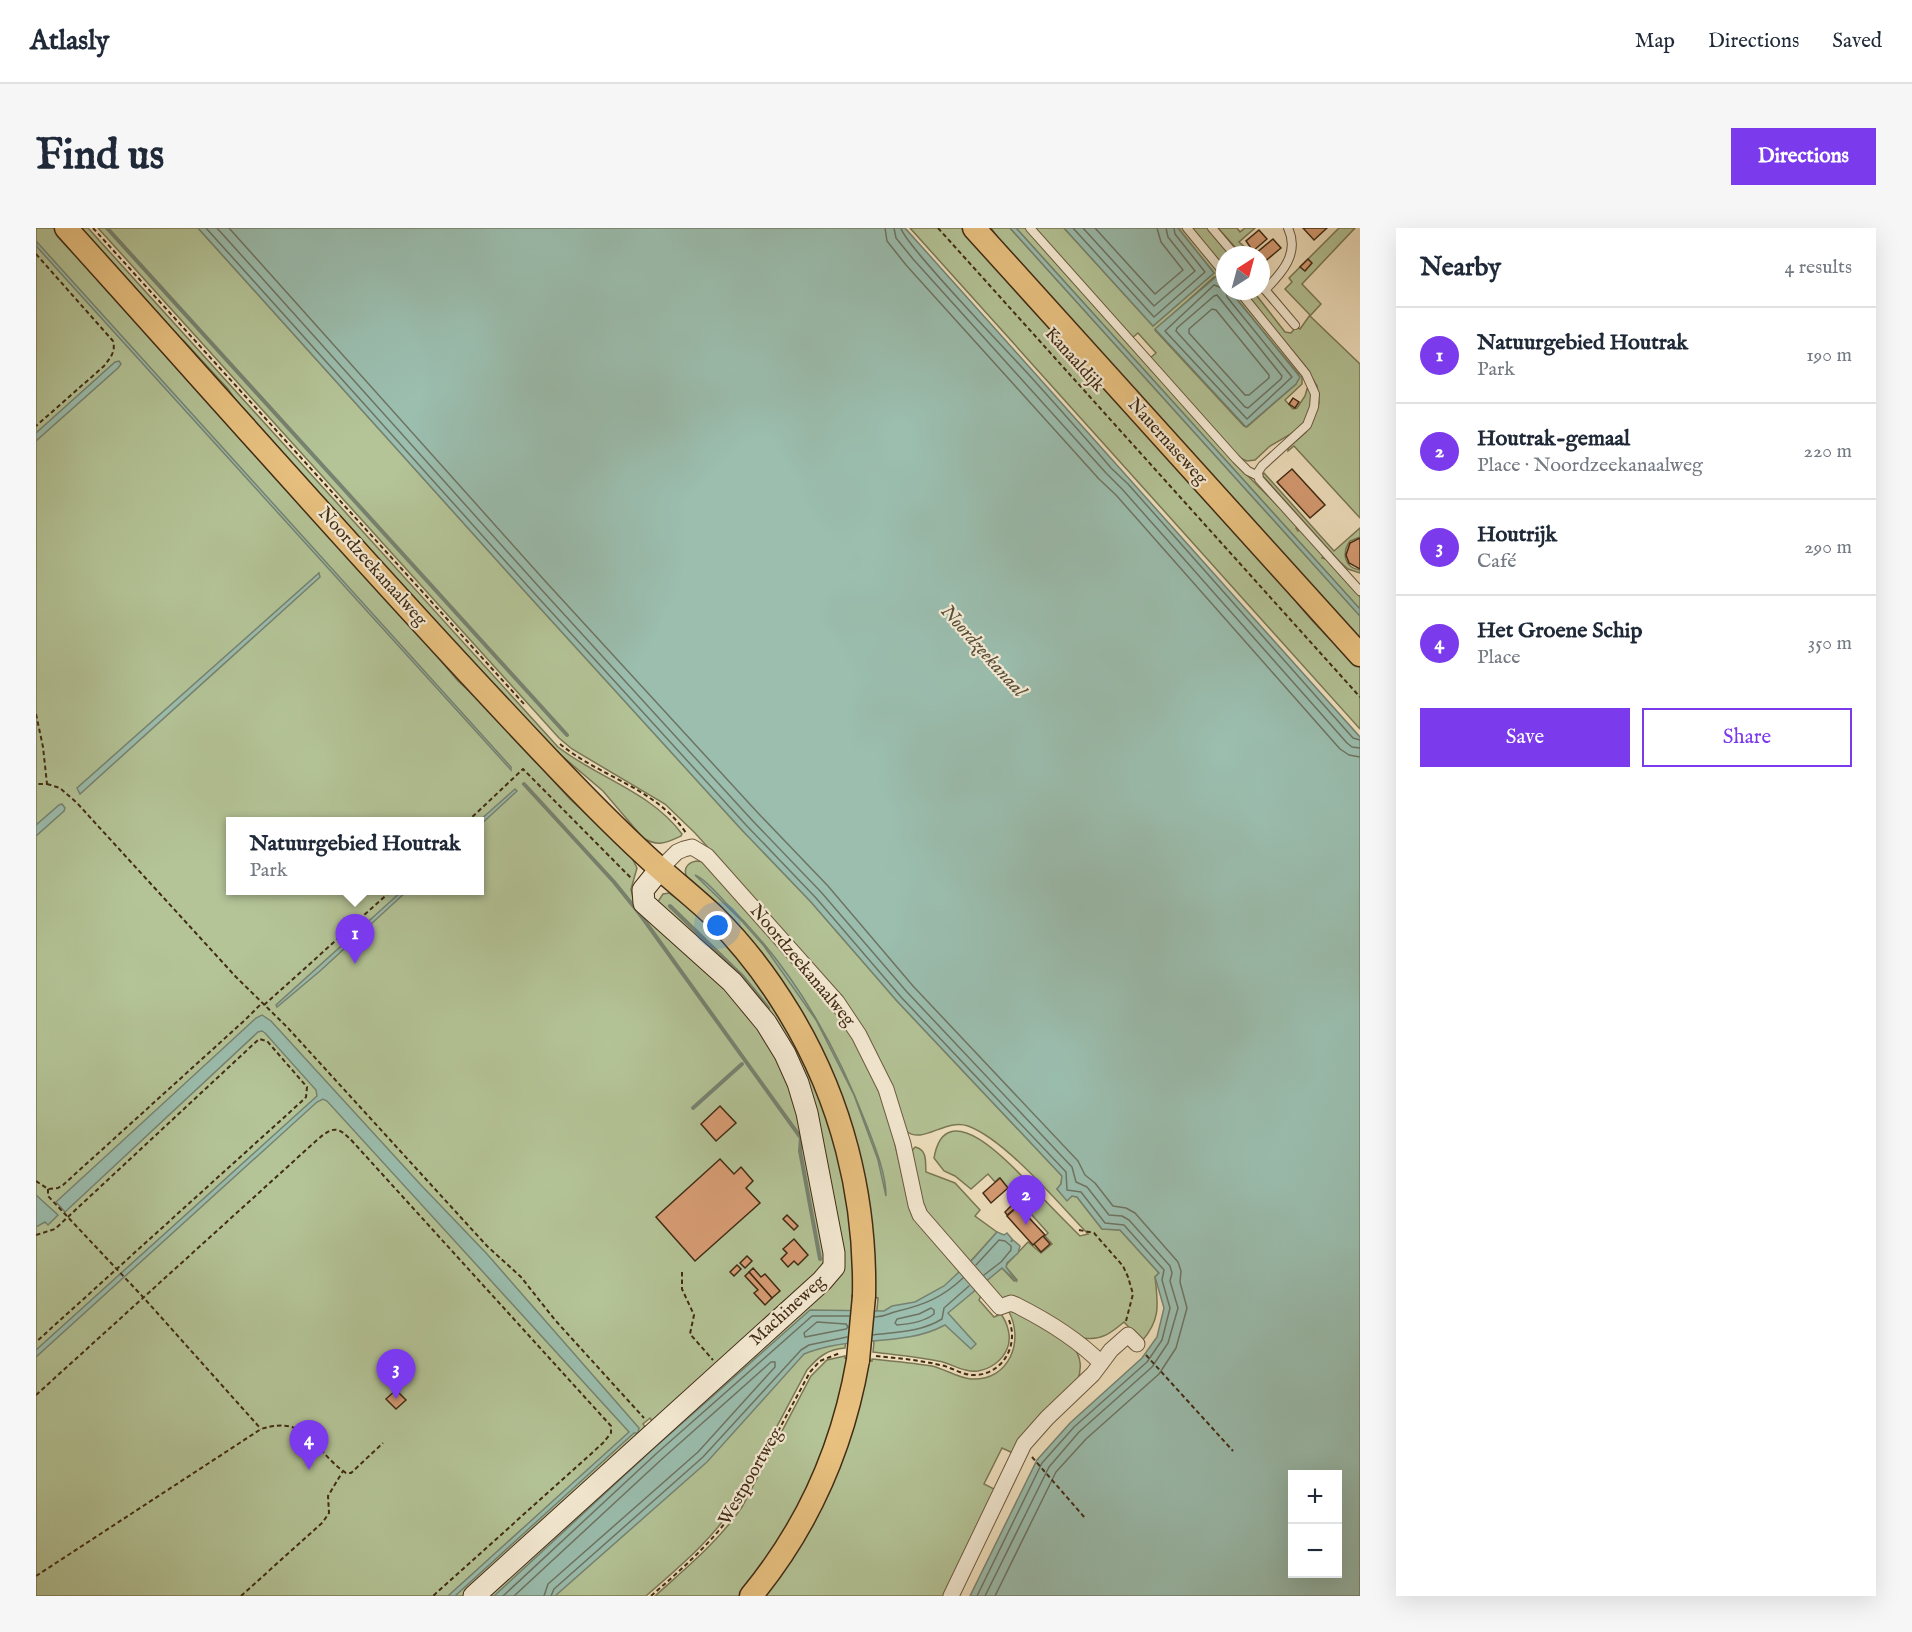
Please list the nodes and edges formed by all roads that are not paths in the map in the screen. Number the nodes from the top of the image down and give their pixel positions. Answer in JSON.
{"nodes":[{"id":1,"x":66,"y":228,"type":"edge"},
{"id":2,"x":974,"y":228,"type":"edge"},
{"id":3,"x":1030,"y":228,"type":"edge"},
{"id":4,"x":1186,"y":228,"type":"edge"},
{"id":5,"x":1212,"y":228,"type":"edge"},
{"id":6,"x":1288,"y":228,"type":"edge"},
{"id":7,"x":1227,"y":246,"type":"edge"},
{"id":8,"x":1216,"y":263,"type":"edge"},
{"id":9,"x":1270,"y":283,"type":"edge"},
{"id":10,"x":1270,"y":295,"type":"edge"},
{"id":11,"x":1246,"y":300,"type":"edge"},
{"id":12,"x":1295,"y":325,"type":"dead end"},
{"id":13,"x":1258,"y":476,"type":"junction"},
{"id":14,"x":1360,"y":591,"type":"edge"},
{"id":15,"x":1360,"y":655,"type":"edge"},
{"id":16,"x":660,"y":868,"type":"junction"},
{"id":17,"x":1132,"y":1339,"type":"road end"},
{"id":18,"x":1101,"y":1363,"type":"junction"},
{"id":19,"x":474,"y":1596,"type":"edge"},
{"id":20,"x":751,"y":1596,"type":"edge"},
{"id":21,"x":951,"y":1596,"type":"edge"}],
"edges":[{"from":1,"to":16,"type":"main road","name":"Noordzeekanaalweg"},
{"from":2,"to":15,"type":"main road","name":"Nauernaseweg"},
{"from":3,"to":13,"type":"lane"},
{"from":4,"to":8,"type":"lane"},
{"from":5,"to":7,"type":"lane"},
{"from":6,"to":9,"type":"lane"},
{"from":10,"to":12,"type":"lane"},
{"from":11,"to":13,"type":"lane"},
{"from":13,"to":14,"type":"lane"},
{"from":16,"to":18,"type":"street","name":"Noordzeekanaalweg"},
{"from":16,"to":19,"type":"street","name":"Machineweg"},
{"from":16,"to":20,"type":"main road","name":"Noordzeekanaalweg","bridge":true},
{"from":17,"to":18,"type":"street"},
{"from":18,"to":21,"type":"street"}]}
